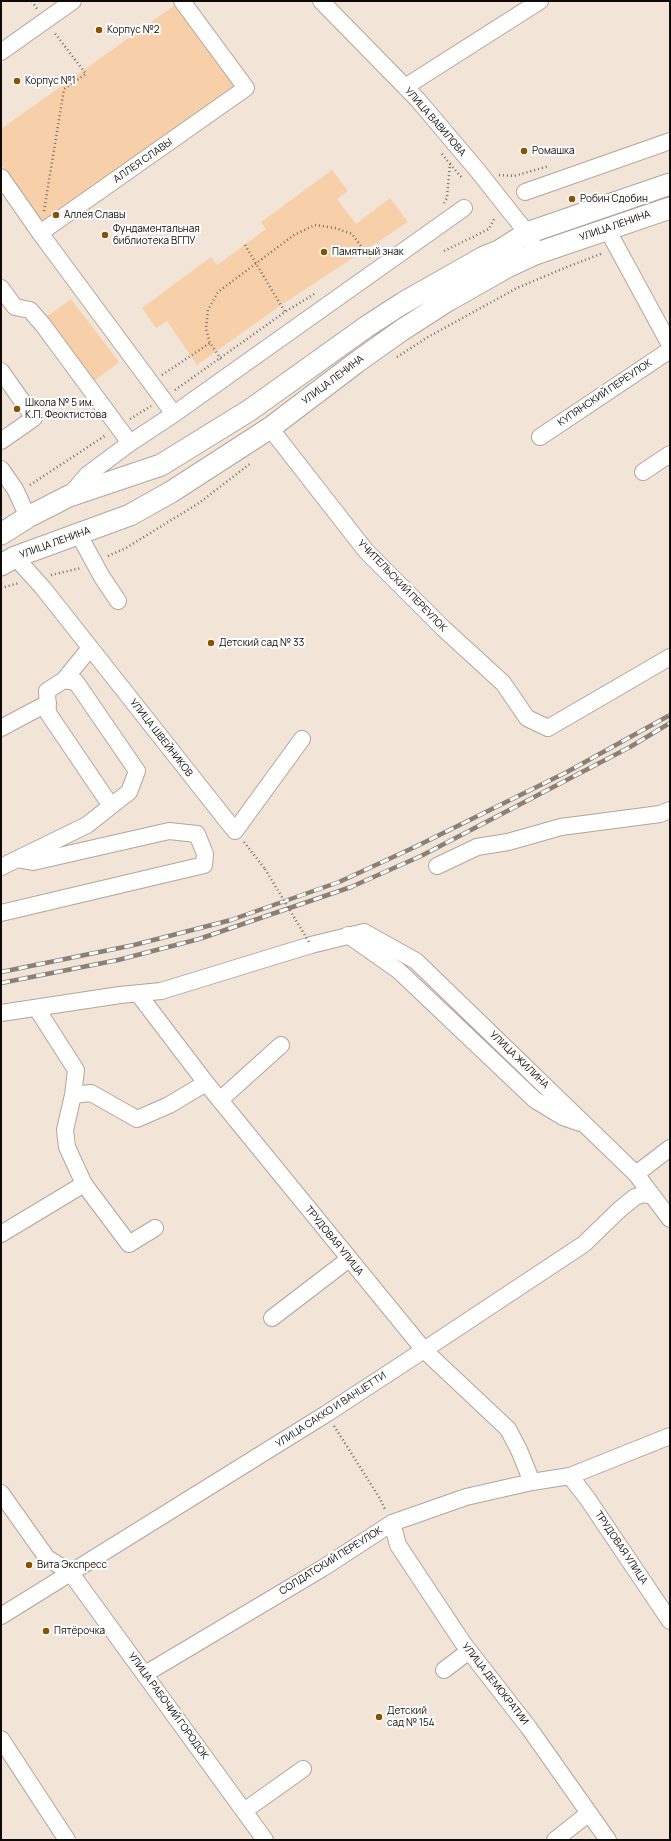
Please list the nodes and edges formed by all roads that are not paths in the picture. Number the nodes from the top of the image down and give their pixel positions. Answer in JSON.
{"nodes":[{"id":1,"x":73,"y":1,"type":"edge"},
{"id":2,"x":182,"y":1,"type":"edge"},
{"id":3,"x":321,"y":1,"type":"edge"},
{"id":4,"x":540,"y":1,"type":"edge"},
{"id":5,"x":1,"y":52,"type":"edge"},
{"id":6,"x":405,"y":87,"type":"junction"},
{"id":7,"x":670,"y":141,"type":"edge"},
{"id":8,"x":1,"y":177,"type":"edge"},
{"id":9,"x":670,"y":184,"type":"edge"},
{"id":10,"x":525,"y":192,"type":"dead end"},
{"id":11,"x":464,"y":208,"type":"dead end"},
{"id":12,"x":670,"y":208,"type":"edge"},
{"id":13,"x":607,"y":229,"type":"junction"},
{"id":14,"x":40,"y":233,"type":"junction"},
{"id":15,"x":527,"y":233,"type":"junction"},
{"id":16,"x":537,"y":253,"type":"junction"},
{"id":17,"x":1,"y":288,"type":"edge"},
{"id":18,"x":670,"y":344,"type":"edge"},
{"id":19,"x":670,"y":350,"type":"edge"},
{"id":20,"x":1,"y":371,"type":"edge"},
{"id":21,"x":174,"y":414,"type":"junction"},
{"id":22,"x":270,"y":428,"type":"junction"},
{"id":23,"x":540,"y":437,"type":"dead end"},
{"id":24,"x":1,"y":441,"type":"edge"},
{"id":25,"x":130,"y":443,"type":"junction"},
{"id":26,"x":670,"y":454,"type":"edge"},
{"id":27,"x":1,"y":469,"type":"edge"},
{"id":28,"x":643,"y":472,"type":"dead end"},
{"id":29,"x":69,"y":496,"type":"junction"},
{"id":30,"x":28,"y":517,"type":"junction"},
{"id":31,"x":1,"y":534,"type":"edge"},
{"id":32,"x":79,"y":535,"type":"junction"},
{"id":33,"x":8,"y":561,"type":"edge"},
{"id":34,"x":118,"y":601,"type":"dead end"},
{"id":35,"x":90,"y":648,"type":"junction"},
{"id":36,"x":670,"y":657,"type":"edge"},
{"id":37,"x":64,"y":680,"type":"junction"},
{"id":38,"x":48,"y":703,"type":"junction"},
{"id":39,"x":1,"y":728,"type":"edge"},
{"id":40,"x":302,"y":739,"type":"dead end"},
{"id":41,"x":111,"y":806,"type":"junction"},
{"id":42,"x":670,"y":810,"type":"edge"},
{"id":43,"x":18,"y":859,"type":"junction"},
{"id":44,"x":437,"y":866,"type":"dead end"},
{"id":45,"x":1,"y":867,"type":"edge"},
{"id":46,"x":1,"y":913,"type":"edge"},
{"id":47,"x":139,"y":995,"type":"junction"},
{"id":48,"x":38,"y":1009,"type":"junction"},
{"id":49,"x":1,"y":1013,"type":"edge"},
{"id":50,"x":280,"y":1045,"type":"dead end"},
{"id":51,"x":206,"y":1083,"type":"junction"},
{"id":52,"x":73,"y":1095,"type":"junction"},
{"id":53,"x":220,"y":1100,"type":"junction"},
{"id":54,"x":670,"y":1148,"type":"edge"},
{"id":55,"x":636,"y":1174,"type":"junction"},
{"id":56,"x":84,"y":1184,"type":"junction"},
{"id":57,"x":652,"y":1196,"type":"junction"},
{"id":58,"x":670,"y":1219,"type":"edge"},
{"id":59,"x":155,"y":1228,"type":"dead end"},
{"id":60,"x":1,"y":1234,"type":"edge"},
{"id":61,"x":349,"y":1259,"type":"junction"},
{"id":62,"x":272,"y":1318,"type":"dead end"},
{"id":63,"x":424,"y":1350,"type":"junction"},
{"id":64,"x":670,"y":1436,"type":"edge"},
{"id":65,"x":570,"y":1476,"type":"junction"},
{"id":66,"x":532,"y":1482,"type":"junction"},
{"id":67,"x":1,"y":1493,"type":"edge"},
{"id":68,"x":392,"y":1523,"type":"junction"},
{"id":69,"x":70,"y":1572,"type":"junction"},
{"id":70,"x":1,"y":1616,"type":"edge"},
{"id":71,"x":670,"y":1620,"type":"edge"},
{"id":72,"x":469,"y":1651,"type":"junction"},
{"id":73,"x":444,"y":1670,"type":"dead end"},
{"id":74,"x":145,"y":1674,"type":"junction"},
{"id":75,"x":1,"y":1739,"type":"edge"},
{"id":76,"x":7,"y":1761,"type":"edge"},
{"id":77,"x":303,"y":1769,"type":"dead end"},
{"id":78,"x":244,"y":1811,"type":"junction"},
{"id":79,"x":589,"y":1813,"type":"junction"},
{"id":80,"x":67,"y":1840,"type":"edge"},
{"id":81,"x":265,"y":1840,"type":"edge"},
{"id":82,"x":555,"y":1840,"type":"edge"},
{"id":83,"x":608,"y":1840,"type":"edge"}],
"edges":[{"from":1,"to":5,"type":"street"},
{"from":2,"to":14,"type":"street","name":"АЛЛЕЯ СЛАВЫ"},
{"from":3,"to":6,"type":"street","name":"УЛИЦА ВАВИЛОВА"},
{"from":4,"to":6,"type":"street"},
{"from":6,"to":15,"type":"street","name":"УЛИЦА ВАВИЛОВА"},
{"from":7,"to":10,"type":"street"},
{"from":8,"to":14,"type":"street"},
{"from":9,"to":15,"type":"main road"},
{"from":11,"to":21,"type":"street"},
{"from":12,"to":13,"type":"main road","name":"УЛИЦА ЛЕНИНА"},
{"from":13,"to":16,"type":"main road","name":"УЛИЦА ЛЕНИНА"},
{"from":13,"to":18,"type":"street"},
{"from":14,"to":21,"type":"street"},
{"from":15,"to":16,"type":"street","name":"УЛИЦА ВАВИЛОВА"},
{"from":15,"to":29,"type":"main road"},
{"from":16,"to":22,"type":"main road","name":"УЛИЦА ЛЕНИНА"},
{"from":17,"to":25,"type":"street"},
{"from":19,"to":23,"type":"street","name":"КУПЯНСКИЙ ПЕРЕУЛОК"},
{"from":20,"to":24,"type":"street"},
{"from":21,"to":25,"type":"street"},
{"from":22,"to":32,"type":"main road","name":"УЛИЦА ЛЕНИНА"},
{"from":22,"to":36,"type":"street","name":"УЧИТЕЛЬСКИЙ ПЕРЕУЛОК"},
{"from":25,"to":29,"type":"street"},
{"from":26,"to":28,"type":"street"},
{"from":27,"to":30,"type":"street"},
{"from":29,"to":30,"type":"main road"},
{"from":30,"to":31,"type":"main road"},
{"from":32,"to":33,"type":"main road","name":"УЛИЦА ЛЕНИНА"},
{"from":32,"to":34,"type":"street"},
{"from":33,"to":35,"type":"street","name":"УЛИЦА ШВЕЙНИКОВ"},
{"from":35,"to":37,"type":"street"},
{"from":35,"to":40,"type":"street","name":"УЛИЦА ШВЕЙНИКОВ"},
{"from":37,"to":38,"type":"street"},
{"from":37,"to":41,"type":"street"},
{"from":38,"to":39,"type":"street"},
{"from":38,"to":41,"type":"street"},
{"from":41,"to":43,"type":"street"},
{"from":42,"to":44,"type":"street"},
{"from":43,"to":45,"type":"street"},
{"from":43,"to":46,"type":"street"},
{"from":47,"to":48,"type":"street","name":"УЛИЦА ЖИЛИНА"},
{"from":47,"to":51,"type":"street","name":"ТРУДОВАЯ УЛИЦА"},
{"from":47,"to":55,"type":"street","name":"УЛИЦА ЖИЛИНА"},
{"from":48,"to":49,"type":"street","name":"УЛИЦА ЖИЛИНА"},
{"from":48,"to":52,"type":"street"},
{"from":50,"to":53,"type":"street"},
{"from":51,"to":52,"type":"street"},
{"from":51,"to":53,"type":"street","name":"ТРУДОВАЯ УЛИЦА"},
{"from":52,"to":56,"type":"street"},
{"from":53,"to":61,"type":"street","name":"ТРУДОВАЯ УЛИЦА"},
{"from":54,"to":55,"type":"street"},
{"from":55,"to":57,"type":"street","name":"УЛИЦА ЖИЛИНА"},
{"from":56,"to":59,"type":"street"},
{"from":56,"to":60,"type":"street"},
{"from":57,"to":58,"type":"street","name":"УЛИЦА ЖИЛИНА"},
{"from":57,"to":63,"type":"street","name":"УЛИЦА САККО И ВАНЦЕТТИ"},
{"from":61,"to":62,"type":"street"},
{"from":61,"to":63,"type":"street","name":"ТРУДОВАЯ УЛИЦА"},
{"from":63,"to":66,"type":"street","name":"ТРУДОВАЯ УЛИЦА"},
{"from":63,"to":69,"type":"street","name":"УЛИЦА САККО И ВАНЦЕТТИ"},
{"from":64,"to":65,"type":"street","name":"СОЛДАТСКИЙ ПЕРЕУЛОК"},
{"from":65,"to":66,"type":"street","name":"СОЛДАТСКИЙ ПЕРЕУЛОК"},
{"from":65,"to":71,"type":"street","name":"ТРУДОВАЯ УЛИЦА"},
{"from":66,"to":68,"type":"street","name":"СОЛДАТСКИЙ ПЕРЕУЛОК"},
{"from":67,"to":69,"type":"street"},
{"from":68,"to":72,"type":"street","name":"УЛИЦА ДЕМОКРАТИИ"},
{"from":68,"to":74,"type":"street","name":"СОЛДАТСКИЙ ПЕРЕУЛОК"},
{"from":69,"to":70,"type":"street","name":"УЛИЦА САККО И ВАНЦЕТТИ"},
{"from":69,"to":74,"type":"street","name":"УЛИЦА РАБОЧИЙ ГОРОДОК"},
{"from":72,"to":73,"type":"street"},
{"from":72,"to":79,"type":"street","name":"УЛИЦА ДЕМОКРАТИИ"},
{"from":74,"to":78,"type":"street","name":"УЛИЦА РАБОЧИЙ ГОРОДОК"},
{"from":75,"to":76,"type":"street"},
{"from":76,"to":80,"type":"street"},
{"from":77,"to":78,"type":"street"},
{"from":78,"to":81,"type":"street","name":"УЛИЦА РАБОЧИЙ ГОРОДОК"},
{"from":79,"to":82,"type":"street"},
{"from":79,"to":83,"type":"street","name":"УЛИЦА ДЕМОКРАТИИ"}]}
